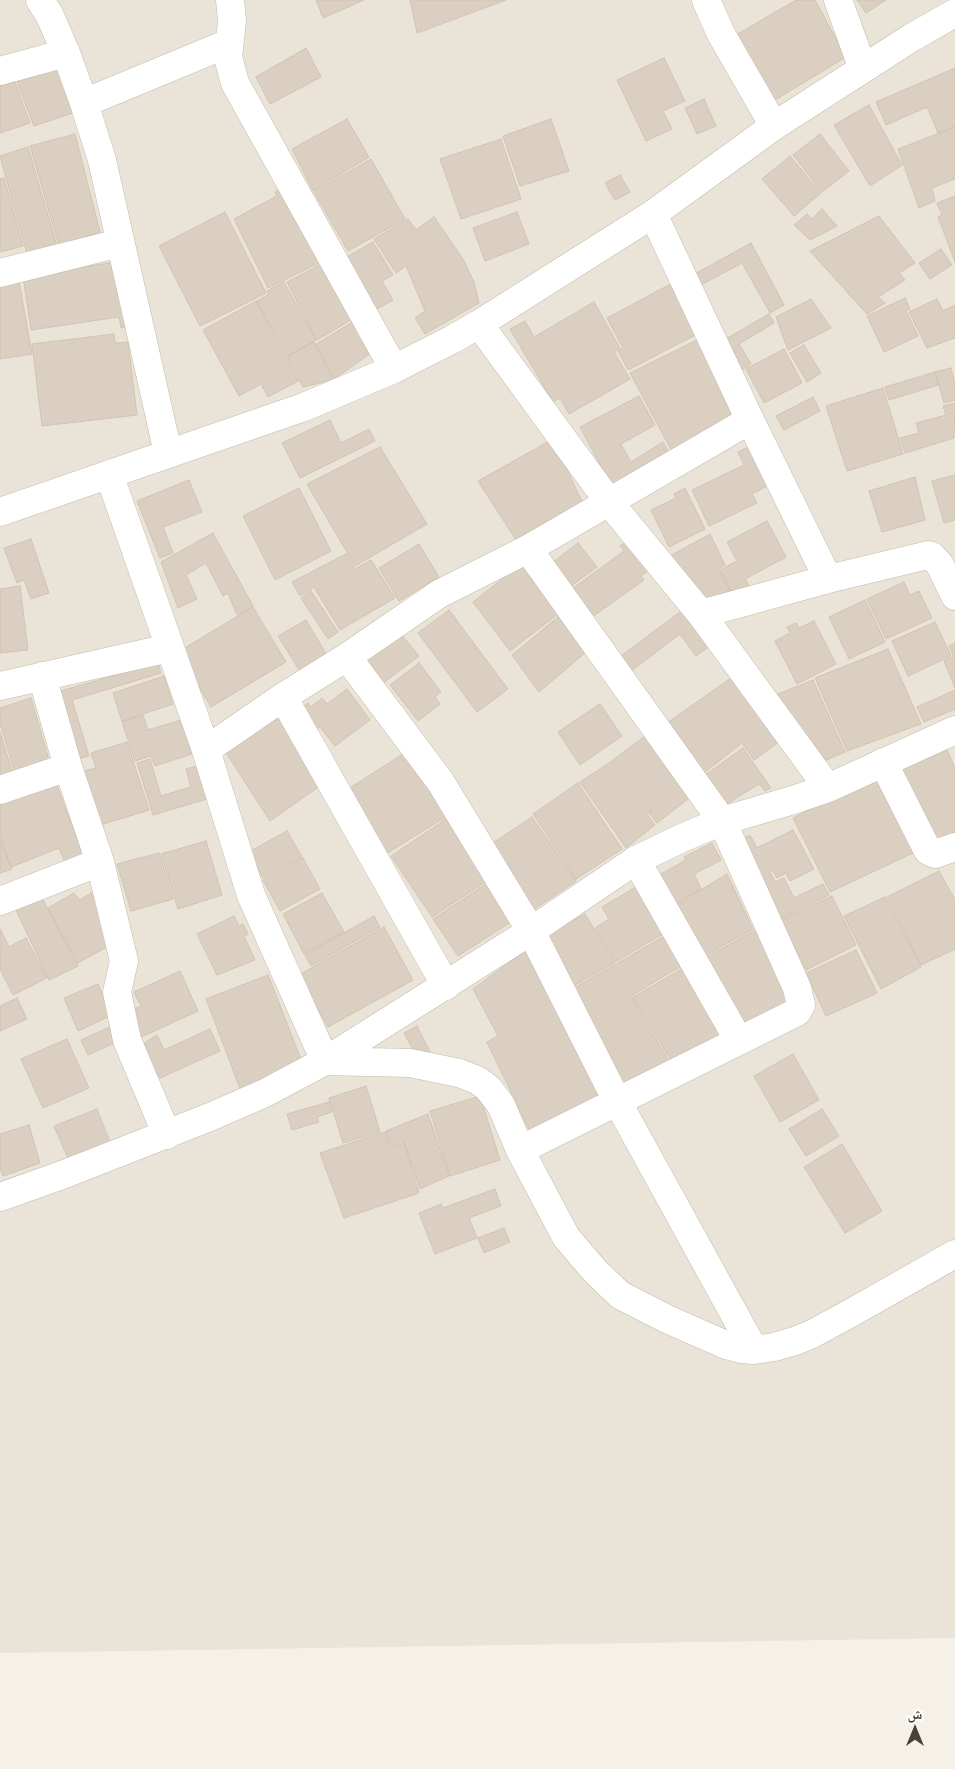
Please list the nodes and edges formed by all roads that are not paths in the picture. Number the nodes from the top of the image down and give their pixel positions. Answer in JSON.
{"nodes":[{"id":1,"x":40,"y":0,"type":"edge"},
{"id":2,"x":230,"y":0,"type":"edge"},
{"id":3,"x":706,"y":0,"type":"edge"},
{"id":4,"x":838,"y":0,"type":"edge"},
{"id":5,"x":955,"y":13,"type":"edge"},
{"id":6,"x":229,"y":44,"type":"junction"},
{"id":7,"x":66,"y":53,"type":"junction"},
{"id":8,"x":863,"y":69,"type":"junction"},
{"id":9,"x":0,"y":71,"type":"edge"},
{"id":10,"x":84,"y":103,"type":"junction"},
{"id":11,"x":774,"y":126,"type":"junction"},
{"id":12,"x":654,"y":214,"type":"junction"},
{"id":13,"x":120,"y":243,"type":"junction"},
{"id":14,"x":0,"y":273,"type":"edge"},
{"id":15,"x":479,"y":324,"type":"junction"},
{"id":16,"x":394,"y":369,"type":"junction"},
{"id":17,"x":750,"y":420,"type":"junction"},
{"id":18,"x":168,"y":453,"type":"junction"},
{"id":19,"x":109,"y":474,"type":"junction"},
{"id":20,"x":609,"y":502,"type":"junction"},
{"id":21,"x":0,"y":512,"type":"edge"},
{"id":22,"x":528,"y":549,"type":"junction"},
{"id":23,"x":828,"y":579,"type":"junction"},
{"id":24,"x":955,"y":596,"type":"edge"},
{"id":25,"x":700,"y":614,"type":"junction"},
{"id":26,"x":170,"y":648,"type":"junction"},
{"id":27,"x":347,"y":657,"type":"junction"},
{"id":28,"x":42,"y":676,"type":"junction"},
{"id":29,"x":0,"y":686,"type":"edge"},
{"id":30,"x":283,"y":697,"type":"junction"},
{"id":31,"x":955,"y":730,"type":"edge"},
{"id":32,"x":206,"y":750,"type":"junction"},
{"id":33,"x":883,"y":762,"type":"junction"},
{"id":34,"x":68,"y":767,"type":"junction"},
{"id":35,"x":828,"y":788,"type":"junction"},
{"id":36,"x":0,"y":790,"type":"edge"},
{"id":37,"x":722,"y":821,"type":"junction"},
{"id":38,"x":955,"y":847,"type":"edge"},
{"id":39,"x":636,"y":860,"type":"junction"},
{"id":40,"x":100,"y":862,"type":"junction"},
{"id":41,"x":0,"y":901,"type":"edge"},
{"id":42,"x":531,"y":931,"type":"junction"},
{"id":43,"x":446,"y":986,"type":"junction"},
{"id":44,"x":739,"y":1040,"type":"junction"},
{"id":45,"x":325,"y":1060,"type":"junction"},
{"id":46,"x":617,"y":1101,"type":"junction"},
{"id":47,"x":167,"y":1135,"type":"junction"},
{"id":48,"x":520,"y":1150,"type":"junction"},
{"id":49,"x":0,"y":1197,"type":"edge"},
{"id":50,"x":955,"y":1254,"type":"edge"},
{"id":51,"x":754,"y":1350,"type":"junction"}],
"edges":[{"from":1,"to":7,"type":"street"},
{"from":2,"to":6,"type":"street"},
{"from":3,"to":11,"type":"street"},
{"from":4,"to":8,"type":"street"},
{"from":5,"to":8,"type":"street"},
{"from":6,"to":10,"type":"street"},
{"from":6,"to":16,"type":"street"},
{"from":7,"to":9,"type":"street"},
{"from":7,"to":10,"type":"street"},
{"from":8,"to":11,"type":"street"},
{"from":10,"to":13,"type":"street"},
{"from":11,"to":12,"type":"street"},
{"from":12,"to":15,"type":"street"},
{"from":12,"to":17,"type":"street"},
{"from":13,"to":14,"type":"street"},
{"from":13,"to":18,"type":"street"},
{"from":15,"to":16,"type":"street"},
{"from":15,"to":20,"type":"street"},
{"from":16,"to":18,"type":"street"},
{"from":17,"to":20,"type":"street"},
{"from":17,"to":23,"type":"street"},
{"from":18,"to":19,"type":"street"},
{"from":19,"to":21,"type":"street"},
{"from":19,"to":26,"type":"street"},
{"from":20,"to":22,"type":"street"},
{"from":20,"to":25,"type":"street"},
{"from":22,"to":27,"type":"street"},
{"from":22,"to":37,"type":"street"},
{"from":23,"to":24,"type":"street"},
{"from":23,"to":25,"type":"street"},
{"from":25,"to":35,"type":"street"},
{"from":26,"to":28,"type":"street"},
{"from":26,"to":32,"type":"street"},
{"from":27,"to":30,"type":"street"},
{"from":27,"to":42,"type":"street"},
{"from":28,"to":29,"type":"street"},
{"from":28,"to":34,"type":"street"},
{"from":30,"to":32,"type":"street"},
{"from":30,"to":43,"type":"street"},
{"from":31,"to":33,"type":"street"},
{"from":32,"to":45,"type":"street"},
{"from":33,"to":35,"type":"street"},
{"from":33,"to":38,"type":"street"},
{"from":34,"to":36,"type":"street"},
{"from":34,"to":40,"type":"street"},
{"from":35,"to":37,"type":"street"},
{"from":37,"to":39,"type":"street"},
{"from":37,"to":44,"type":"street"},
{"from":39,"to":42,"type":"street"},
{"from":39,"to":44,"type":"street"},
{"from":40,"to":41,"type":"street"},
{"from":40,"to":47,"type":"street"},
{"from":42,"to":43,"type":"street"},
{"from":42,"to":46,"type":"street"},
{"from":43,"to":45,"type":"street"},
{"from":44,"to":46,"type":"street"},
{"from":45,"to":47,"type":"street"},
{"from":45,"to":48,"type":"street"},
{"from":46,"to":48,"type":"street"},
{"from":46,"to":51,"type":"street"},
{"from":47,"to":49,"type":"street"},
{"from":48,"to":51,"type":"street"},
{"from":50,"to":51,"type":"street"}]}
